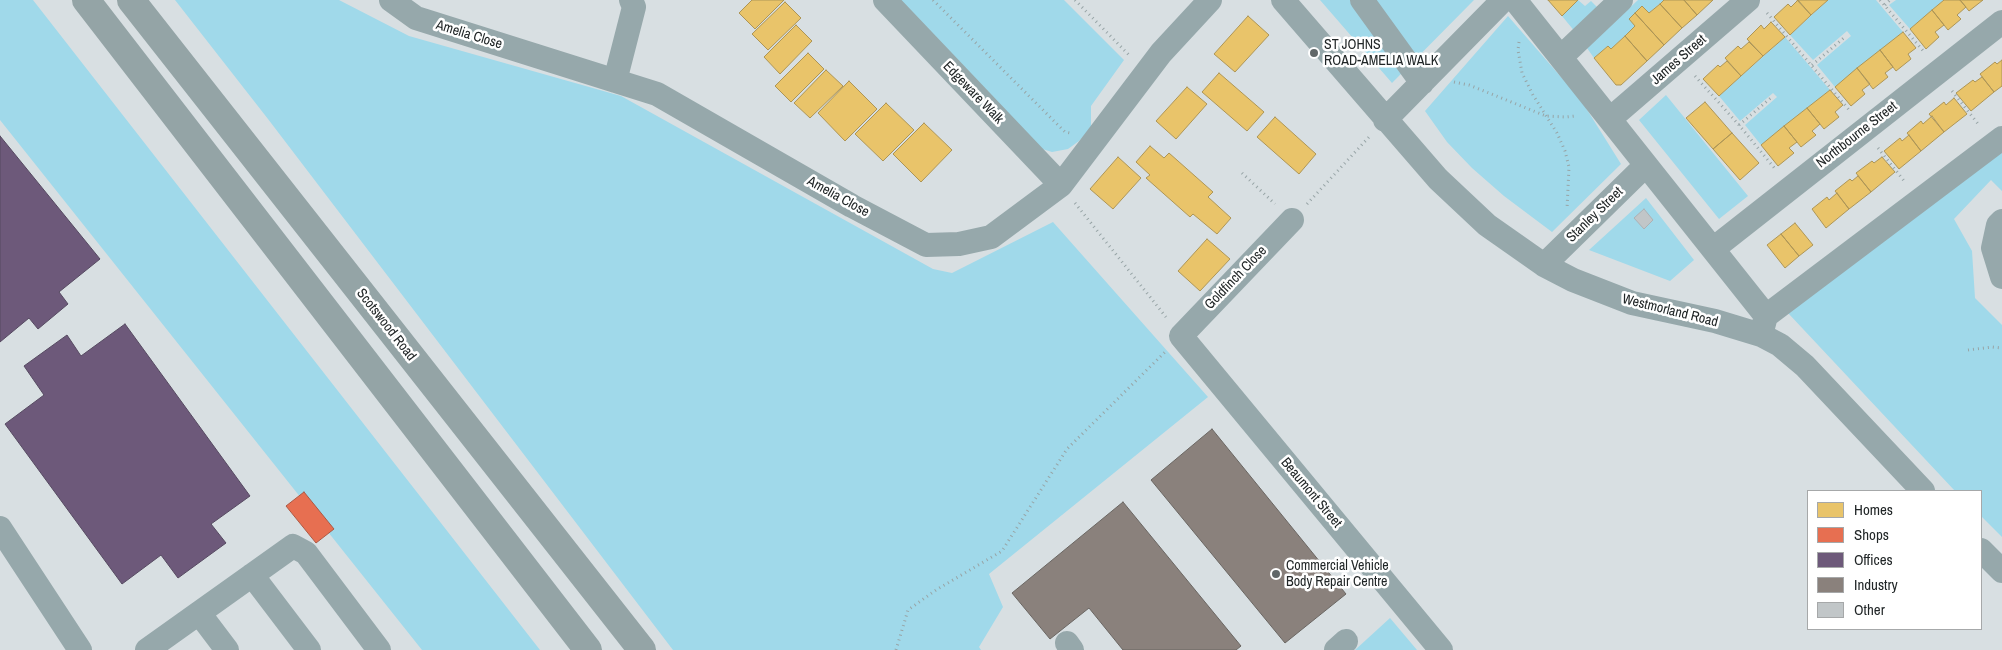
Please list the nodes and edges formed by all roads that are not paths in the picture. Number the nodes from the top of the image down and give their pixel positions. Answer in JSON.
{"nodes":[{"id":1,"x":86,"y":0,"type":"edge"},
{"id":2,"x":131,"y":0,"type":"edge"},
{"id":3,"x":391,"y":0,"type":"edge"},
{"id":4,"x":631,"y":0,"type":"edge"},
{"id":5,"x":885,"y":0,"type":"edge"},
{"id":6,"x":1210,"y":0,"type":"edge"},
{"id":7,"x":1283,"y":0,"type":"edge"},
{"id":8,"x":1362,"y":0,"type":"edge"},
{"id":9,"x":1503,"y":0,"type":"edge"},
{"id":10,"x":1621,"y":0,"type":"edge"},
{"id":11,"x":1755,"y":3,"type":"edge"},
{"id":12,"x":1520,"y":7,"type":"edge"},
{"id":13,"x":2002,"y":22,"type":"edge"},
{"id":14,"x":1561,"y":57,"type":"junction"},
{"id":15,"x":1424,"y":80,"type":"junction"},
{"id":16,"x":615,"y":81,"type":"junction"},
{"id":17,"x":1606,"y":114,"type":"junction"},
{"id":18,"x":1385,"y":120,"type":"junction"},
{"id":19,"x":1998,"y":141,"type":"edge"},
{"id":20,"x":1646,"y":165,"type":"junction"},
{"id":21,"x":1061,"y":185,"type":"junction"},
{"id":22,"x":1292,"y":220,"type":"road end"},
{"id":23,"x":2002,"y":221,"type":"edge"},
{"id":24,"x":1713,"y":249,"type":"junction"},
{"id":25,"x":1544,"y":265,"type":"junction"},
{"id":26,"x":2002,"y":277,"type":"edge"},
{"id":27,"x":1763,"y":325,"type":"junction"},
{"id":28,"x":1181,"y":336,"type":"joint"},
{"id":29,"x":1922,"y":490,"type":"edge"},
{"id":30,"x":0,"y":528,"type":"edge"},
{"id":31,"x":1982,"y":551,"type":"edge"},
{"id":32,"x":2002,"y":571,"type":"edge"},
{"id":33,"x":252,"y":575,"type":"junction"},
{"id":34,"x":199,"y":613,"type":"junction"},
{"id":35,"x":151,"y":649,"type":"edge"},
{"id":36,"x":80,"y":650,"type":"edge"},
{"id":37,"x":227,"y":650,"type":"edge"},
{"id":38,"x":309,"y":650,"type":"edge"},
{"id":39,"x":380,"y":650,"type":"edge"},
{"id":40,"x":588,"y":650,"type":"edge"},
{"id":41,"x":642,"y":650,"type":"edge"},
{"id":42,"x":1441,"y":650,"type":"edge"}],
"edges":[{"from":1,"to":40,"type":"main road"},
{"from":2,"to":41,"type":"main road","name":"Scotswood Road"},
{"from":3,"to":16,"type":"street","name":"Amelia Close"},
{"from":4,"to":16,"type":"street"},
{"from":5,"to":21,"type":"street","name":"Edgeware Walk"},
{"from":6,"to":21,"type":"street","name":"Amelia Close"},
{"from":7,"to":18,"type":"street","name":"Westmorland Road"},
{"from":8,"to":15,"type":"street"},
{"from":9,"to":15,"type":"street"},
{"from":10,"to":14,"type":"street"},
{"from":11,"to":17,"type":"street","name":"James Street"},
{"from":12,"to":14,"type":"street"},
{"from":13,"to":24,"type":"street","name":"Northbourne Street"},
{"from":14,"to":17,"type":"street"},
{"from":15,"to":18,"type":"street"},
{"from":16,"to":21,"type":"street","name":"Amelia Close"},
{"from":17,"to":20,"type":"street"},
{"from":18,"to":25,"type":"street","name":"Westmorland Road"},
{"from":19,"to":27,"type":"street"},
{"from":20,"to":24,"type":"street"},
{"from":20,"to":25,"type":"street","name":"Stanley Street"},
{"from":22,"to":28,"type":"street","name":"Goldfinch Close"},
{"from":23,"to":26,"type":"street"},
{"from":24,"to":27,"type":"street"},
{"from":25,"to":27,"type":"street","name":"Westmorland Road"},
{"from":27,"to":29,"type":"street","name":"Westmorland Road"},
{"from":28,"to":42,"type":"street","name":"Beaumont Street"},
{"from":30,"to":36,"type":"street"},
{"from":31,"to":32,"type":"street"},
{"from":33,"to":34,"type":"street"},
{"from":33,"to":38,"type":"street"},
{"from":33,"to":39,"type":"street"},
{"from":34,"to":35,"type":"street"},
{"from":34,"to":37,"type":"street"}]}
